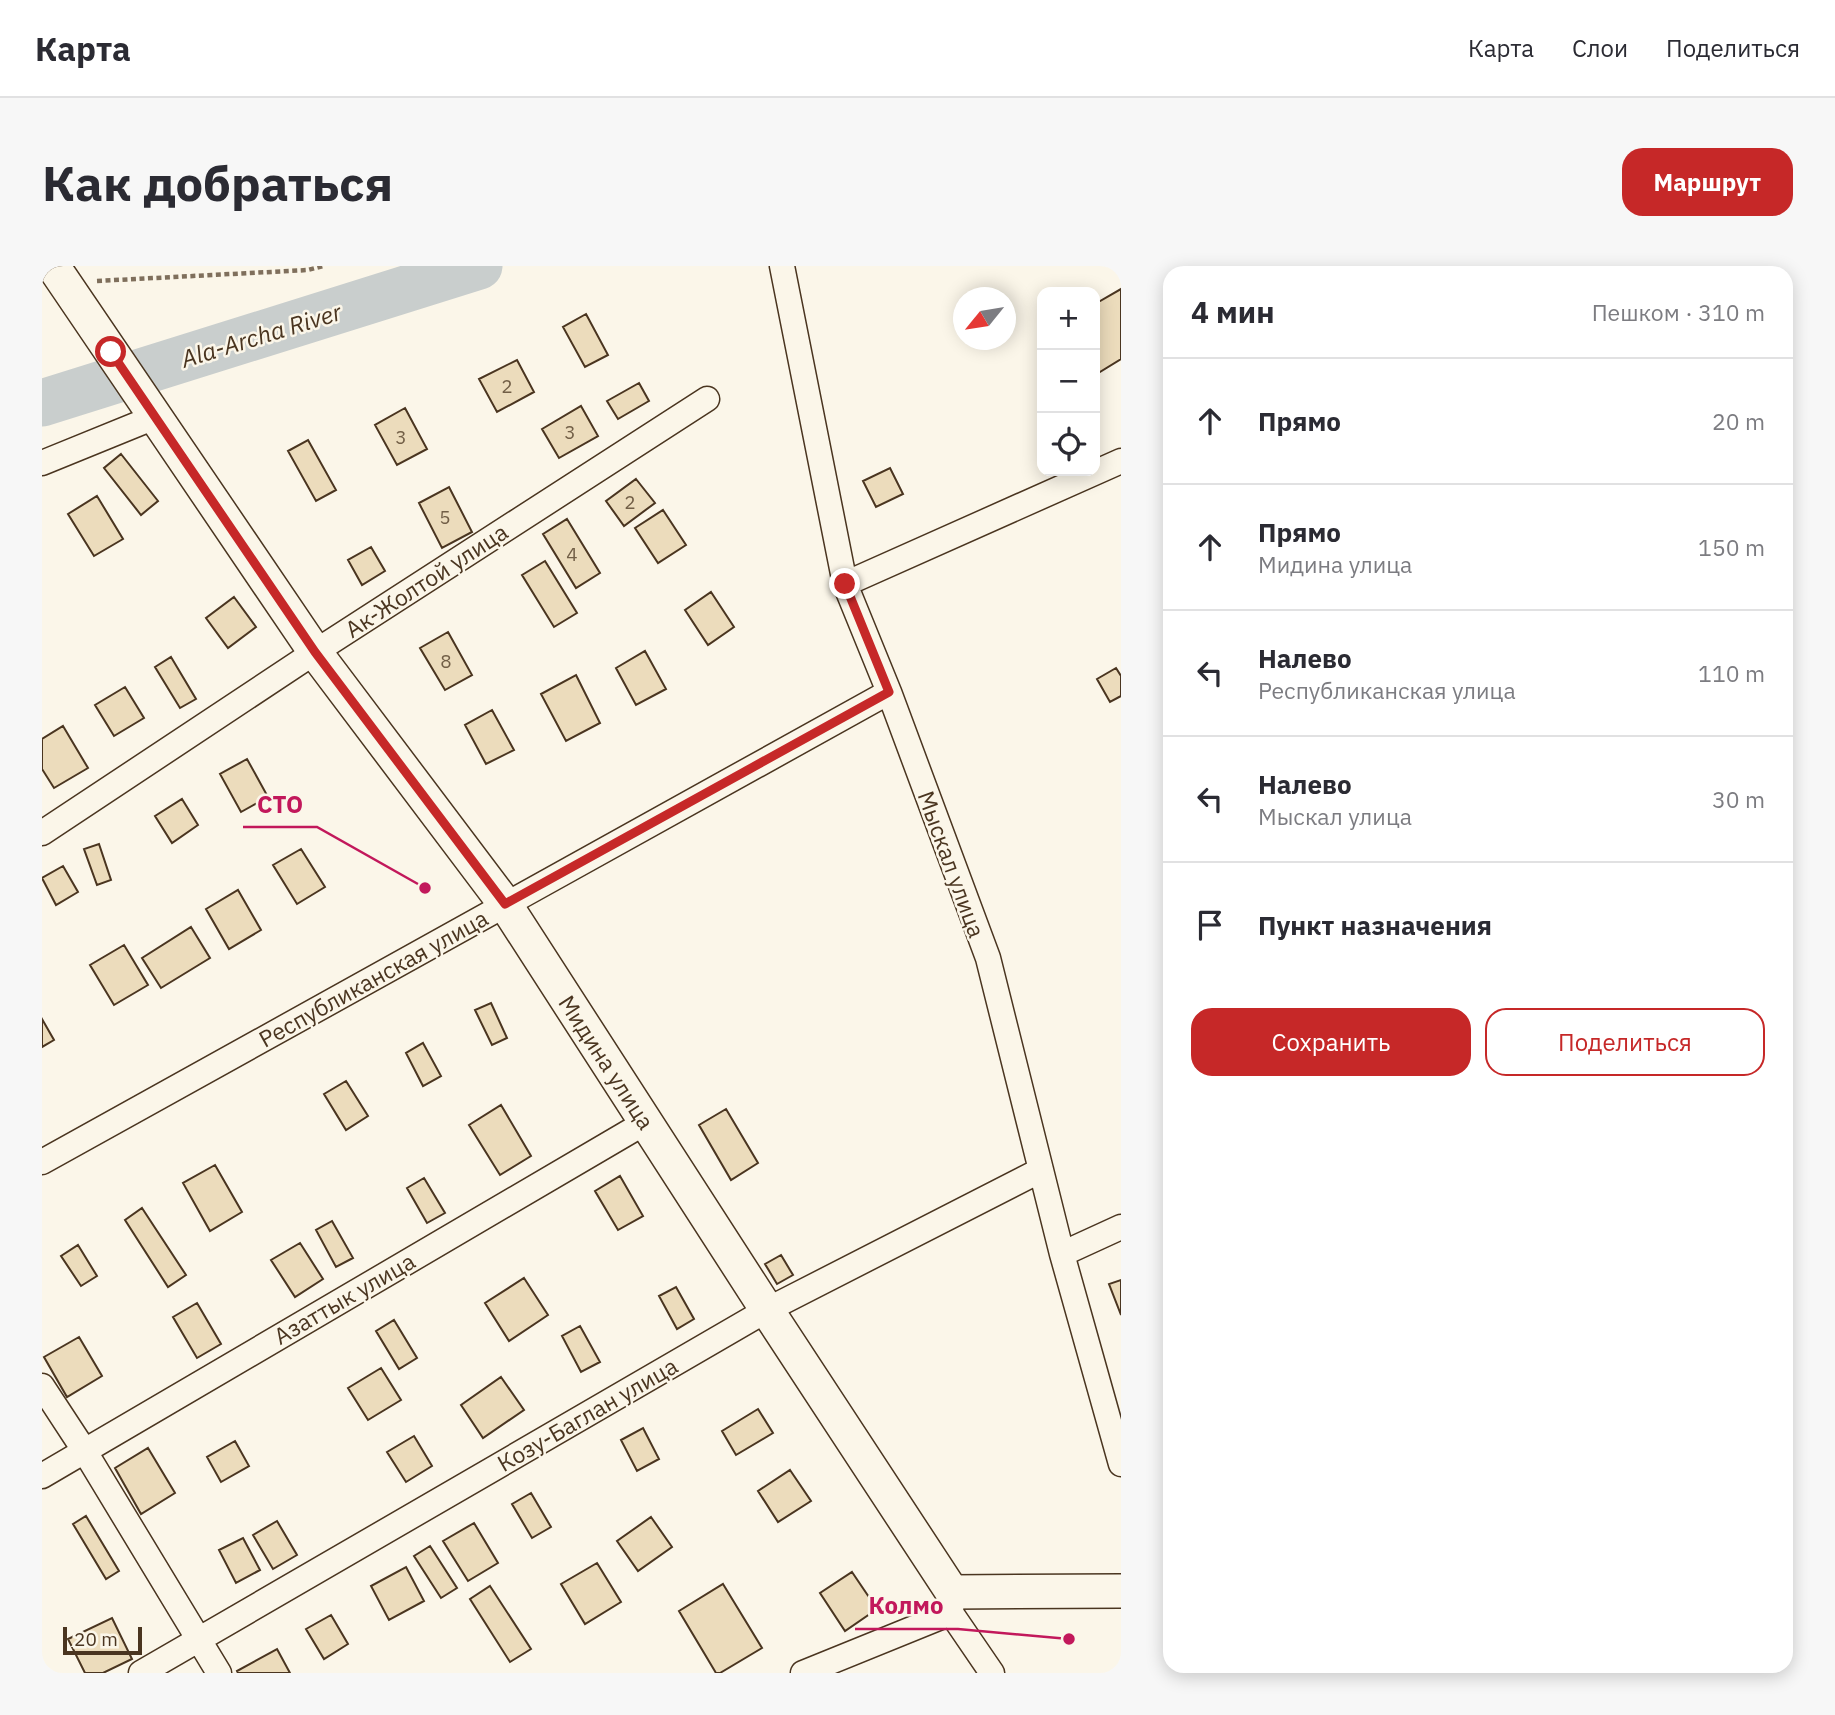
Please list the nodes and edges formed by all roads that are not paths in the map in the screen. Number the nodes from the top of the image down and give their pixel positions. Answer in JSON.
{"nodes":[{"id":1,"x":782,"y":266,"type":"edge"},
{"id":2,"x":58,"y":274,"type":"edge"},
{"id":3,"x":707,"y":400,"type":"dead end"},
{"id":4,"x":152,"y":412,"type":"junction"},
{"id":5,"x":42,"y":463,"type":"edge"},
{"id":6,"x":1119,"y":465,"type":"edge"},
{"id":7,"x":845,"y":584,"type":"junction"},
{"id":8,"x":315,"y":652,"type":"junction"},
{"id":9,"x":889,"y":692,"type":"junction"},
{"id":10,"x":42,"y":834,"type":"edge"},
{"id":11,"x":505,"y":904,"type":"junction"},
{"id":12,"x":646,"y":1122,"type":"junction"},
{"id":13,"x":42,"y":1162,"type":"edge"},
{"id":14,"x":1041,"y":1170,"type":"junction"},
{"id":15,"x":1121,"y":1227,"type":"edge"},
{"id":16,"x":1062,"y":1254,"type":"junction"},
{"id":17,"x":767,"y":1310,"type":"junction"},
{"id":18,"x":42,"y":1386,"type":"edge"},
{"id":19,"x":84,"y":1450,"type":"junction"},
{"id":20,"x":1121,"y":1464,"type":"edge"},
{"id":21,"x":42,"y":1476,"type":"edge"},
{"id":22,"x":1121,"y":1591,"type":"edge"},
{"id":23,"x":951,"y":1602,"type":"junction"},
{"id":24,"x":199,"y":1638,"type":"junction"},
{"id":25,"x":141,"y":1673,"type":"edge"},
{"id":26,"x":219,"y":1673,"type":"edge"},
{"id":27,"x":803,"y":1673,"type":"edge"},
{"id":28,"x":992,"y":1673,"type":"edge"}],
"edges":[{"from":1,"to":7,"type":"street","name":"Мыскал улица"},
{"from":2,"to":4,"type":"street","name":"Мидина улица"},
{"from":3,"to":8,"type":"street","name":"Ак-Жолтой улица"},
{"from":4,"to":5,"type":"street"},
{"from":4,"to":8,"type":"street","name":"Мидина улица"},
{"from":6,"to":7,"type":"street"},
{"from":7,"to":9,"type":"street","name":"Мыскал улица"},
{"from":8,"to":10,"type":"street","name":"Ак-Жолтой улица"},
{"from":8,"to":11,"type":"street","name":"Мидина улица"},
{"from":9,"to":11,"type":"street","name":"Республиканская улица"},
{"from":9,"to":14,"type":"street","name":"Мыскал улица"},
{"from":11,"to":12,"type":"street","name":"Мидина улица"},
{"from":11,"to":13,"type":"street","name":"Республиканская улица"},
{"from":12,"to":17,"type":"street","name":"Мидина улица"},
{"from":12,"to":19,"type":"street","name":"Азаттык улица"},
{"from":14,"to":16,"type":"street","name":"Мыскал улица"},
{"from":14,"to":17,"type":"street","name":"Козу-Баглан улица"},
{"from":15,"to":16,"type":"street"},
{"from":16,"to":20,"type":"street","name":"Мыскал улица"},
{"from":17,"to":23,"type":"street","name":"Мидина улица"},
{"from":17,"to":24,"type":"street","name":"Козу-Баглан улица"},
{"from":18,"to":19,"type":"street"},
{"from":19,"to":21,"type":"street","name":"Азаттык улица"},
{"from":19,"to":24,"type":"street"},
{"from":22,"to":23,"type":"street"},
{"from":23,"to":27,"type":"street"},
{"from":23,"to":28,"type":"street"},
{"from":24,"to":25,"type":"street","name":"Козу-Баглан улица"},
{"from":24,"to":26,"type":"street"}]}
